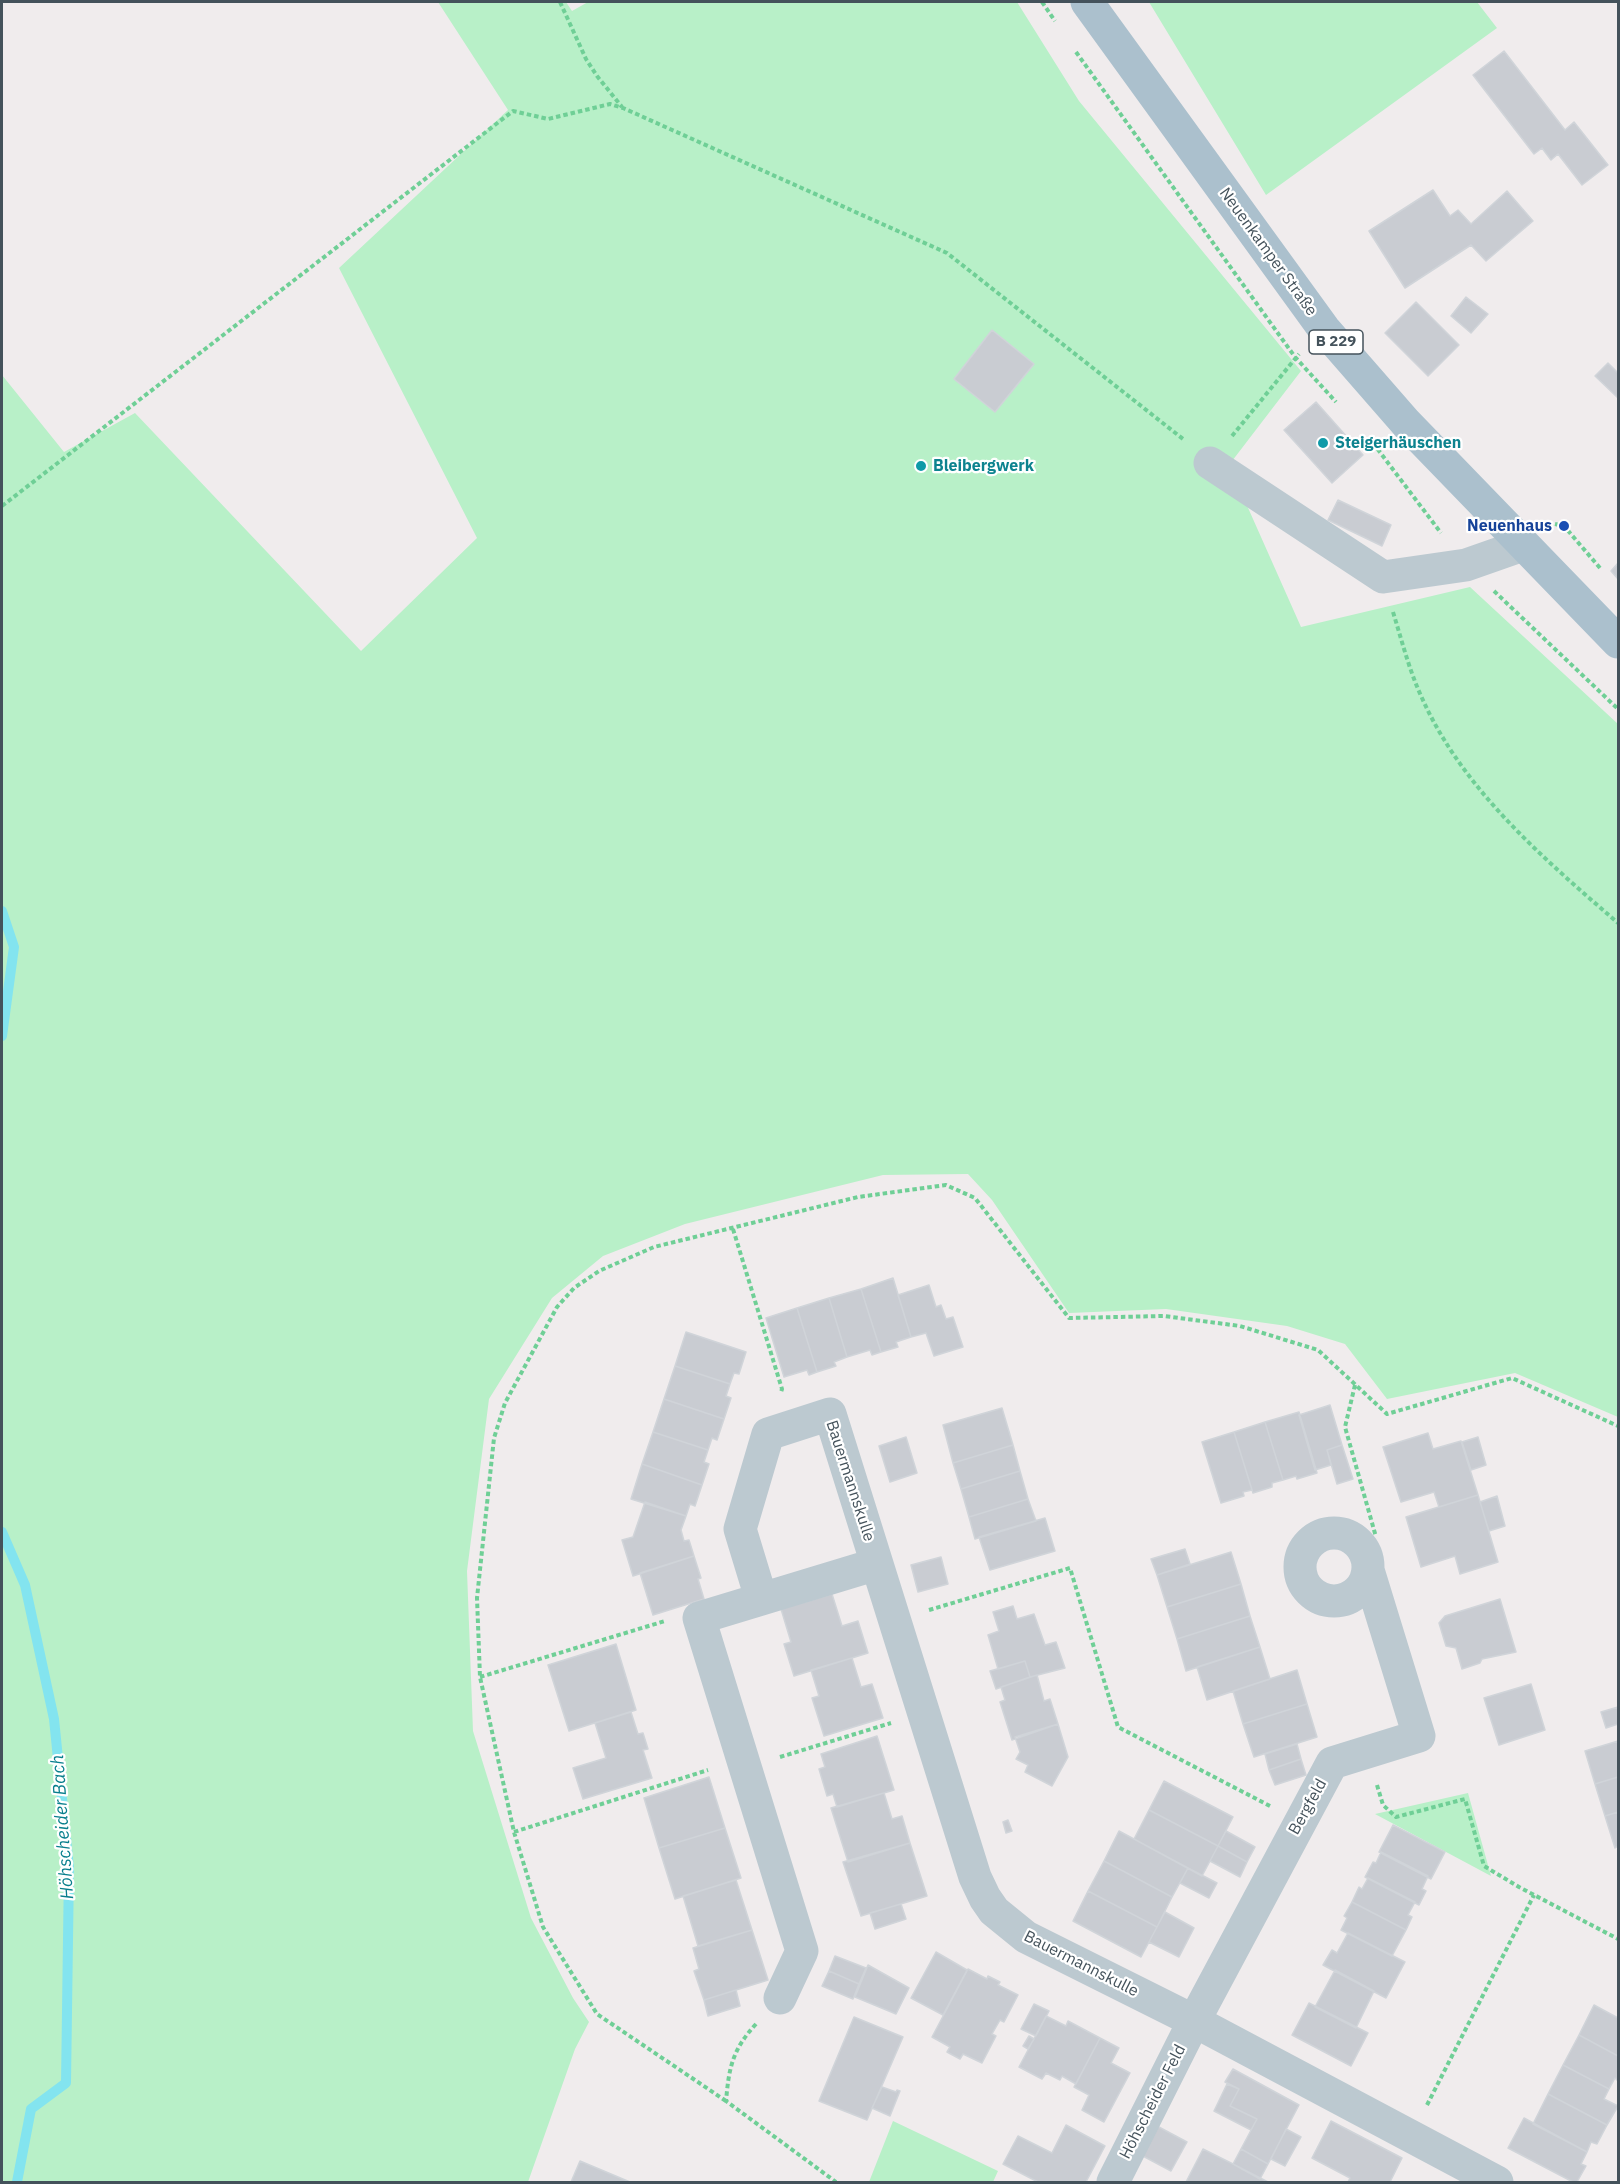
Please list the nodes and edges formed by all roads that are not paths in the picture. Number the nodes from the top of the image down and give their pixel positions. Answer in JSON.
{"nodes":[{"id":1,"x":1088,"y":2,"type":"edge"},
{"id":2,"x":1210,"y":463,"type":"road end"},
{"id":3,"x":1523,"y":545,"type":"junction"},
{"id":4,"x":1618,"y":642,"type":"edge"},
{"id":5,"x":877,"y":1564,"type":"junction"},
{"id":6,"x":1368,"y":1570,"type":"dead end"},
{"id":7,"x":761,"y":1598,"type":"junction"},
{"id":8,"x":780,"y":1998,"type":"road end"},
{"id":9,"x":1194,"y":2021,"type":"junction"},
{"id":10,"x":1113,"y":2182,"type":"edge"},
{"id":11,"x":1497,"y":2182,"type":"edge"}],
"edges":[{"from":1,"to":3,"type":"main road","name":"Neuenkamper Straße","number":"B 229"},
{"from":2,"to":3,"type":"street"},
{"from":3,"to":4,"type":"main road","name":"Neuenkamper Straße","number":"B 229"},
{"from":5,"to":7,"type":"street","name":"Bauermannskulle"},
{"from":5,"to":7,"type":"street","name":"Bauermannskulle"},
{"from":5,"to":9,"type":"street","name":"Bauermannskulle"},
{"from":6,"to":9,"type":"street","name":"Bergfeld"},
{"from":7,"to":8,"type":"street","name":"Bauermannskulle"},
{"from":9,"to":10,"type":"street","name":"Höhscheider Feld"},
{"from":9,"to":11,"type":"street","name":"Bauermannskulle"}]}
